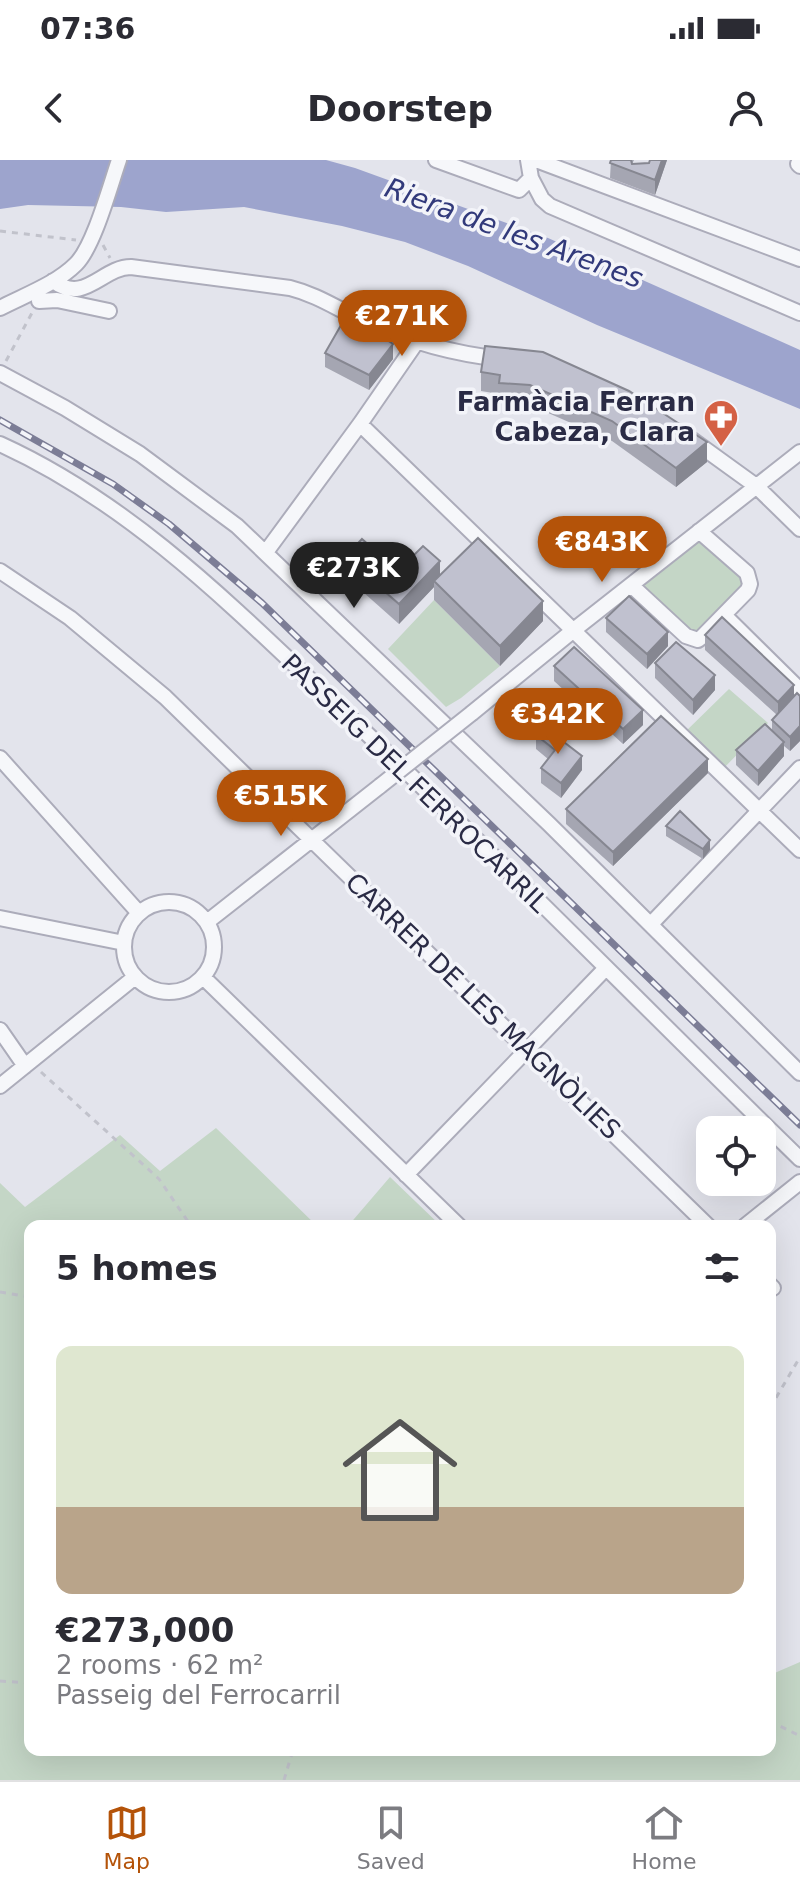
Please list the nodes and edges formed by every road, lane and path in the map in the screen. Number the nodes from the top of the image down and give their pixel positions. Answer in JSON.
{"nodes":[{"id":1,"x":119,"y":160,"type":"edge"},
{"id":2,"x":436,"y":160,"type":"edge"},
{"id":3,"x":528,"y":160,"type":"edge"},
{"id":4,"x":536,"y":160,"type":"edge"},
{"id":5,"x":530,"y":181,"type":"junction"},
{"id":6,"x":0,"y":231,"type":"edge"},
{"id":7,"x":94,"y":244,"type":"junction"},
{"id":8,"x":800,"y":259,"type":"edge"},
{"id":9,"x":115,"y":271,"type":"junction"},
{"id":10,"x":53,"y":281,"type":"junction"},
{"id":11,"x":39,"y":301,"type":"dead end"},
{"id":12,"x":0,"y":308,"type":"edge"},
{"id":13,"x":109,"y":311,"type":"dead end"},
{"id":14,"x":800,"y":313,"type":"edge"},
{"id":15,"x":27,"y":322,"type":"dead end"},
{"id":16,"x":416,"y":343,"type":"junction"},
{"id":17,"x":517,"y":360,"type":"edge"},
{"id":18,"x":1,"y":370,"type":"edge"},
{"id":19,"x":360,"y":424,"type":"junction"},
{"id":20,"x":682,"y":432,"type":"edge"},
{"id":21,"x":0,"y":444,"type":"edge"},
{"id":22,"x":800,"y":452,"type":"edge"},
{"id":23,"x":756,"y":486,"type":"junction"},
{"id":24,"x":800,"y":529,"type":"edge"},
{"id":25,"x":699,"y":531,"type":"junction"},
{"id":26,"x":266,"y":552,"type":"junction"},
{"id":27,"x":0,"y":571,"type":"edge"},
{"id":28,"x":631,"y":585,"type":"junction"},
{"id":29,"x":724,"y":615,"type":"junction"},
{"id":30,"x":575,"y":629,"type":"junction"},
{"id":31,"x":800,"y":690,"type":"edge"},
{"id":32,"x":0,"y":758,"type":"edge"},
{"id":33,"x":800,"y":768,"type":"edge"},
{"id":34,"x":759,"y":810,"type":"junction"},
{"id":35,"x":311,"y":839,"type":"junction"},
{"id":36,"x":800,"y":850,"type":"edge"},
{"id":37,"x":139,"y":913,"type":"junction"},
{"id":38,"x":0,"y":918,"type":"edge"},
{"id":39,"x":207,"y":922,"type":"junction"},
{"id":40,"x":651,"y":924,"type":"junction"},
{"id":41,"x":124,"y":943,"type":"junction"},
{"id":42,"x":605,"y":969,"type":"junction"},
{"id":43,"x":135,"y":977,"type":"junction"},
{"id":44,"x":203,"y":977,"type":"junction"},
{"id":45,"x":0,"y":1030,"type":"edge"},
{"id":46,"x":529,"y":1049,"type":"junction"},
{"id":47,"x":27,"y":1064,"type":"junction"},
{"id":48,"x":800,"y":1073,"type":"edge"},
{"id":49,"x":0,"y":1086,"type":"edge"},
{"id":50,"x":800,"y":1159,"type":"edge"},
{"id":51,"x":406,"y":1175,"type":"junction"},
{"id":52,"x":800,"y":1182,"type":"edge"},
{"id":53,"x":187,"y":1220,"type":"edge"},
{"id":54,"x":453,"y":1220,"type":"edge"},
{"id":55,"x":702,"y":1220,"type":"edge"},
{"id":56,"x":752,"y":1220,"type":"edge"},
{"id":57,"x":0,"y":1292,"type":"edge"},
{"id":58,"x":24,"y":1296,"type":"edge"},
{"id":59,"x":800,"y":1357,"type":"edge"},
{"id":60,"x":776,"y":1398,"type":"edge"},
{"id":61,"x":0,"y":1681,"type":"edge"},
{"id":62,"x":24,"y":1683,"type":"edge"},
{"id":63,"x":776,"y":1724,"type":"edge"},
{"id":64,"x":800,"y":1736,"type":"edge"},
{"id":65,"x":291,"y":1756,"type":"edge"},
{"id":66,"x":284,"y":1780,"type":"edge"}],
"edges":[{"from":1,"to":7,"type":"street"},
{"from":2,"to":5,"type":"street"},
{"from":3,"to":5,"type":"street"},
{"from":4,"to":8,"type":"street"},
{"from":5,"to":14,"type":"street"},
{"from":6,"to":7,"type":"path"},
{"from":7,"to":9,"type":"path"},
{"from":7,"to":10,"type":"street"},
{"from":9,"to":10,"type":"street"},
{"from":9,"to":16,"type":"street"},
{"from":10,"to":12,"type":"street"},
{"from":11,"to":13,"type":"street"},
{"from":15,"to":18,"type":"path"},
{"from":16,"to":17,"type":"street"},
{"from":16,"to":19,"type":"street"},
{"from":18,"to":26,"type":"street"},
{"from":19,"to":26,"type":"street"},
{"from":19,"to":30,"type":"street"},
{"from":20,"to":23,"type":"street"},
{"from":21,"to":42,"type":"street","name":"PASSEIG DEL FERROCARRIL"},
{"from":22,"to":23,"type":"street"},
{"from":23,"to":24,"type":"street"},
{"from":23,"to":25,"type":"street"},
{"from":25,"to":28,"type":"street"},
{"from":25,"to":29,"type":"street"},
{"from":26,"to":40,"type":"street"},
{"from":27,"to":35,"type":"street","name":"CARRER DE LES MAGNÒLIES"},
{"from":28,"to":29,"type":"street"},
{"from":28,"to":30,"type":"street"},
{"from":29,"to":31,"type":"street"},
{"from":30,"to":34,"type":"street"},
{"from":30,"to":35,"type":"street","bridge":true},
{"from":32,"to":37,"type":"street"},
{"from":33,"to":34,"type":"street"},
{"from":34,"to":36,"type":"street"},
{"from":34,"to":40,"type":"street"},
{"from":35,"to":39,"type":"street"},
{"from":35,"to":46,"type":"street","name":"CARRER DE LES MAGNÒLIES"},
{"from":37,"to":39,"type":"street"},
{"from":37,"to":41,"type":"street"},
{"from":38,"to":41,"type":"street"},
{"from":39,"to":44,"type":"street"},
{"from":40,"to":48,"type":"street"},
{"from":41,"to":43,"type":"street"},
{"from":42,"to":46,"type":"street"},
{"from":42,"to":50,"type":"street","name":"PASSEIG DEL FERROCARRIL"},
{"from":43,"to":44,"type":"street"},
{"from":43,"to":47,"type":"street"},
{"from":44,"to":51,"type":"street"},
{"from":45,"to":47,"type":"street"},
{"from":46,"to":51,"type":"street"},
{"from":46,"to":55,"type":"street","name":"CARRER DE LES MAGNÒLIES"},
{"from":47,"to":49,"type":"street"},
{"from":47,"to":53,"type":"path"},
{"from":51,"to":54,"type":"street"},
{"from":52,"to":56,"type":"street"},
{"from":57,"to":58,"type":"path"},
{"from":59,"to":60,"type":"path"},
{"from":61,"to":62,"type":"path"},
{"from":63,"to":64,"type":"path"},
{"from":65,"to":66,"type":"path"}]}
